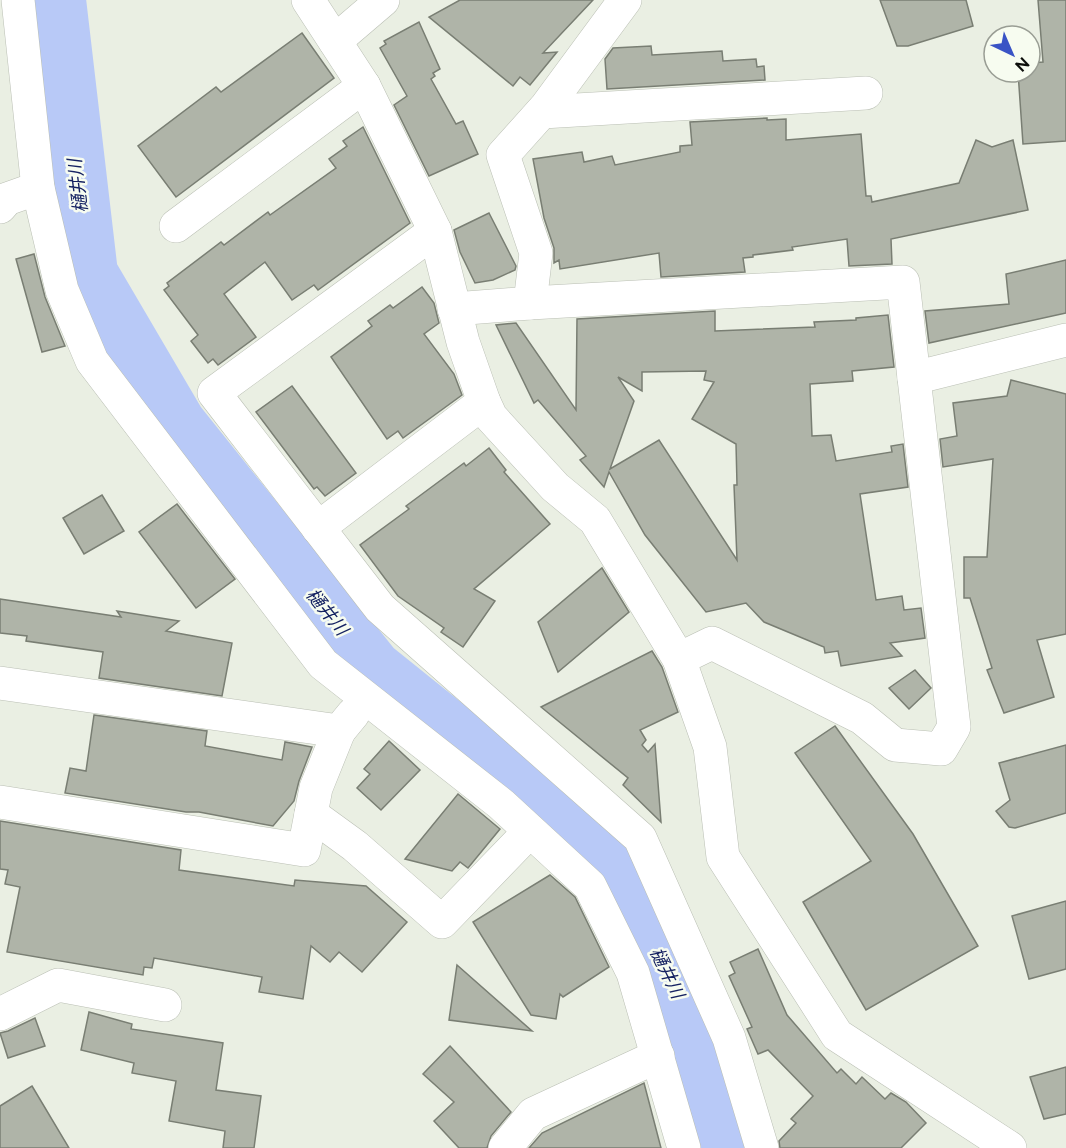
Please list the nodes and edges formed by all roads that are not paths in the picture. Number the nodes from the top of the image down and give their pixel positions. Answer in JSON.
{"nodes":[{"id":1,"x":18,"y":0,"type":"edge"},
{"id":2,"x":308,"y":0,"type":"edge"},
{"id":3,"x":383,"y":0,"type":"edge"},
{"id":4,"x":625,"y":0,"type":"edge"},
{"id":5,"x":335,"y":41,"type":"junction"},
{"id":6,"x":364,"y":86,"type":"junction"},
{"id":7,"x":866,"y":93,"type":"dead end"},
{"id":8,"x":542,"y":112,"type":"junction"},
{"id":9,"x":38,"y":188,"type":"junction"},
{"id":10,"x":0,"y":207,"type":"edge"},
{"id":11,"x":176,"y":226,"type":"dead end"},
{"id":12,"x":435,"y":231,"type":"junction"},
{"id":13,"x":530,"y":303,"type":"junction"},
{"id":14,"x":454,"y":309,"type":"junction"},
{"id":15,"x":1066,"y":340,"type":"edge"},
{"id":16,"x":914,"y":378,"type":"junction"},
{"id":17,"x":484,"y":402,"type":"junction"},
{"id":18,"x":318,"y":528,"type":"junction"},
{"id":19,"x":679,"y":658,"type":"junction"},
{"id":20,"x":0,"y":683,"type":"edge"},
{"id":21,"x":367,"y":698,"type":"junction"},
{"id":22,"x":339,"y":731,"type":"junction"},
{"id":23,"x":0,"y":802,"type":"edge"},
{"id":24,"x":311,"y":814,"type":"junction"},
{"id":25,"x":530,"y":831,"type":"junction"},
{"id":26,"x":165,"y":1005,"type":"dead end"},
{"id":27,"x":0,"y":1014,"type":"edge"},
{"id":28,"x":658,"y":1056,"type":"junction"},
{"id":29,"x":505,"y":1148,"type":"edge"},
{"id":30,"x":684,"y":1148,"type":"edge"},
{"id":31,"x":762,"y":1148,"type":"edge"},
{"id":32,"x":1010,"y":1148,"type":"edge"}],
"edges":[{"from":1,"to":9,"type":"street"},
{"from":2,"to":5,"type":"street"},
{"from":3,"to":5,"type":"street"},
{"from":4,"to":8,"type":"street"},
{"from":5,"to":6,"type":"street"},
{"from":6,"to":11,"type":"street"},
{"from":6,"to":12,"type":"street"},
{"from":7,"to":8,"type":"street"},
{"from":8,"to":13,"type":"street"},
{"from":9,"to":10,"type":"street"},
{"from":9,"to":21,"type":"street"},
{"from":12,"to":14,"type":"street"},
{"from":12,"to":18,"type":"street"},
{"from":13,"to":14,"type":"street"},
{"from":13,"to":16,"type":"street"},
{"from":14,"to":17,"type":"street"},
{"from":15,"to":16,"type":"street"},
{"from":16,"to":19,"type":"street"},
{"from":17,"to":18,"type":"street"},
{"from":17,"to":19,"type":"street"},
{"from":18,"to":31,"type":"street"},
{"from":19,"to":32,"type":"street"},
{"from":20,"to":22,"type":"street"},
{"from":21,"to":22,"type":"street"},
{"from":21,"to":25,"type":"street"},
{"from":22,"to":24,"type":"street"},
{"from":23,"to":24,"type":"street"},
{"from":24,"to":25,"type":"street"},
{"from":25,"to":28,"type":"street"},
{"from":26,"to":27,"type":"street"},
{"from":28,"to":29,"type":"street"},
{"from":28,"to":30,"type":"street"}]}
